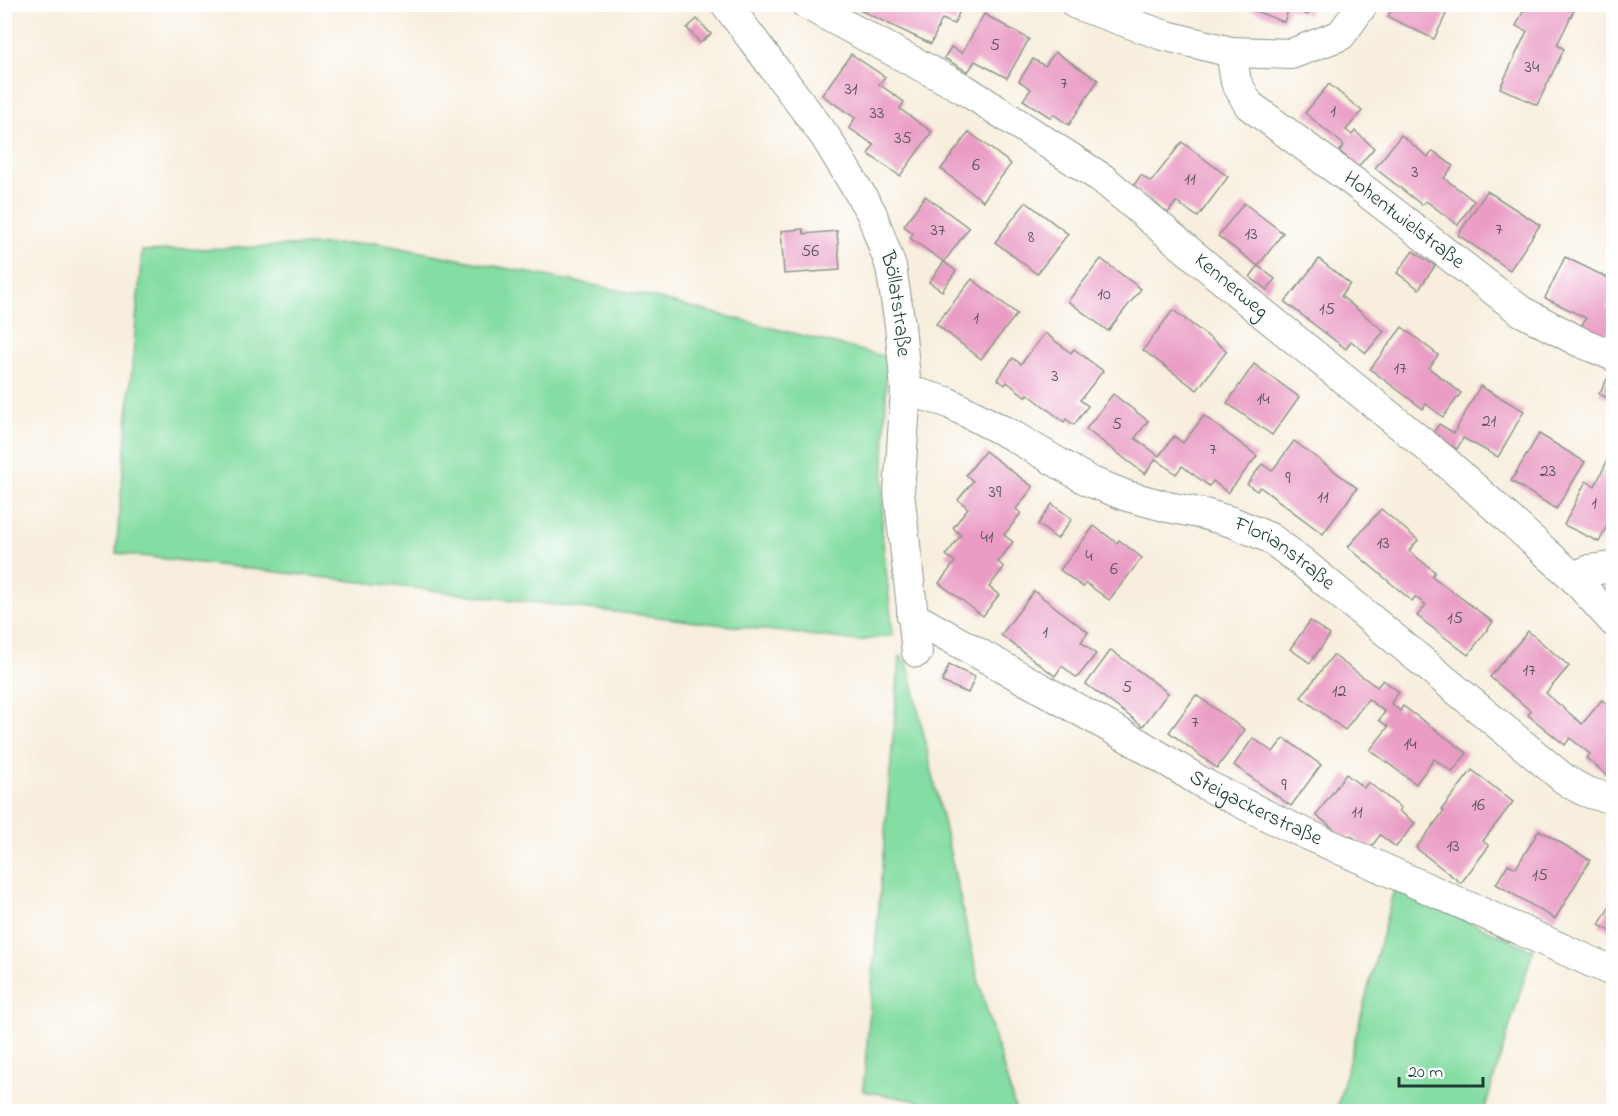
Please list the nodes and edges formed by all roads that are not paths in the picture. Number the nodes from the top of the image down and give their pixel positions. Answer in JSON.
{"nodes":[{"id":1,"x":726,"y":4,"type":"edge"},
{"id":2,"x":806,"y":4,"type":"edge"},
{"id":3,"x":1076,"y":4,"type":"edge"},
{"id":4,"x":1363,"y":4,"type":"edge"},
{"id":5,"x":1232,"y":52,"type":"junction"},
{"id":6,"x":1614,"y":356,"type":"edge"},
{"id":7,"x":906,"y":390,"type":"junction"},
{"id":8,"x":1614,"y":567,"type":"edge"},
{"id":9,"x":1573,"y":577,"type":"junction"},
{"id":10,"x":912,"y":615,"type":"junction"},
{"id":11,"x":1614,"y":622,"type":"edge"},
{"id":12,"x":916,"y":652,"type":"dead end"},
{"id":13,"x":1614,"y":798,"type":"edge"},
{"id":14,"x":1614,"y":972,"type":"edge"}],
"edges":[{"from":1,"to":7,"type":"street","name":"Böllatstraße"},
{"from":2,"to":9,"type":"street","name":"Kennerweg"},
{"from":3,"to":5,"type":"street"},
{"from":4,"to":5,"type":"street"},
{"from":5,"to":6,"type":"street","name":"Hohentwielstraße"},
{"from":7,"to":10,"type":"street","name":"Böllatstraße"},
{"from":7,"to":13,"type":"street","name":"Florianstraße"},
{"from":8,"to":9,"type":"street"},
{"from":9,"to":11,"type":"street","name":"Kennerweg"},
{"from":10,"to":12,"type":"street","name":"Böllatstraße"},
{"from":10,"to":14,"type":"street","name":"Steigackerstraße"}]}
